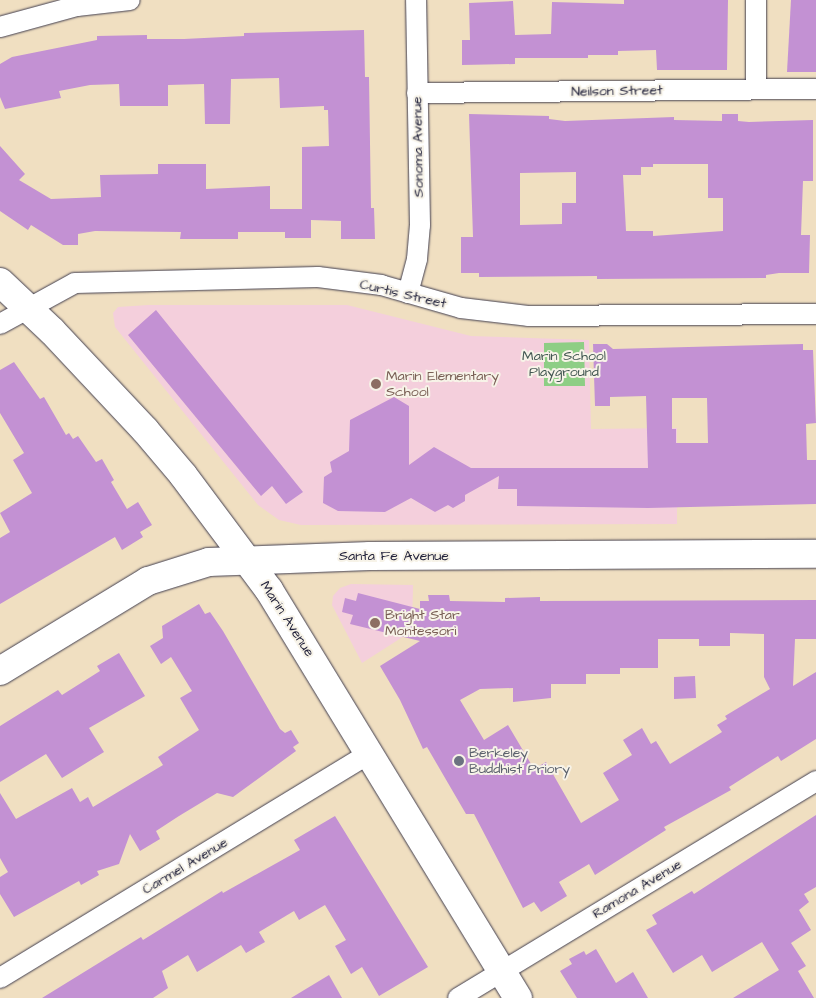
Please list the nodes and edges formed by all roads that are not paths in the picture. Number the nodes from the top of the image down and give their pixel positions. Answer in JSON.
{"nodes":[{"id":1,"x":130,"y":0,"type":"edge"},
{"id":2,"x":416,"y":0,"type":"edge"},
{"id":3,"x":756,"y":0,"type":"edge"},
{"id":4,"x":0,"y":27,"type":"edge"},
{"id":5,"x":756,"y":89,"type":"junction"},
{"id":6,"x":816,"y":89,"type":"edge"},
{"id":7,"x":417,"y":93,"type":"junction"},
{"id":8,"x":0,"y":282,"type":"edge"},
{"id":9,"x":408,"y":293,"type":"junction"},
{"id":10,"x":28,"y":308,"type":"junction"},
{"id":11,"x":816,"y":314,"type":"edge"},
{"id":12,"x":0,"y":324,"type":"edge"},
{"id":13,"x":816,"y":554,"type":"edge"},
{"id":14,"x":246,"y":559,"type":"junction"},
{"id":15,"x":0,"y":671,"type":"edge"},
{"id":16,"x":369,"y":754,"type":"junction"},
{"id":17,"x":816,"y":781,"type":"edge"},
{"id":18,"x":502,"y":971,"type":"junction"},
{"id":19,"x":0,"y":978,"type":"edge"},
{"id":20,"x":458,"y":998,"type":"edge"},
{"id":21,"x":518,"y":998,"type":"edge"}],
"edges":[{"from":1,"to":4,"type":"street"},
{"from":2,"to":7,"type":"street","name":"Sonoma Avenue"},
{"from":3,"to":5,"type":"street"},
{"from":5,"to":6,"type":"street","name":"Neilson Street"},
{"from":5,"to":7,"type":"street","name":"Neilson Street"},
{"from":7,"to":9,"type":"street","name":"Sonoma Avenue"},
{"from":8,"to":10,"type":"main road","name":"Marin Avenue"},
{"from":9,"to":10,"type":"street","name":"Curtis Street"},
{"from":9,"to":11,"type":"street","name":"Curtis Street"},
{"from":10,"to":12,"type":"street","name":"Curtis Street"},
{"from":10,"to":14,"type":"main road","name":"Marin Avenue"},
{"from":13,"to":14,"type":"main road","name":"Santa Fe Avenue"},
{"from":14,"to":15,"type":"main road","name":"Santa Fe Avenue"},
{"from":14,"to":16,"type":"main road","name":"Marin Avenue"},
{"from":16,"to":18,"type":"main road","name":"Marin Avenue"},
{"from":16,"to":19,"type":"street","name":"Carmel Avenue"},
{"from":17,"to":18,"type":"street","name":"Ramona Avenue"},
{"from":18,"to":20,"type":"street","name":"Ramona Avenue"},
{"from":18,"to":21,"type":"main road","name":"Marin Avenue"}]}
